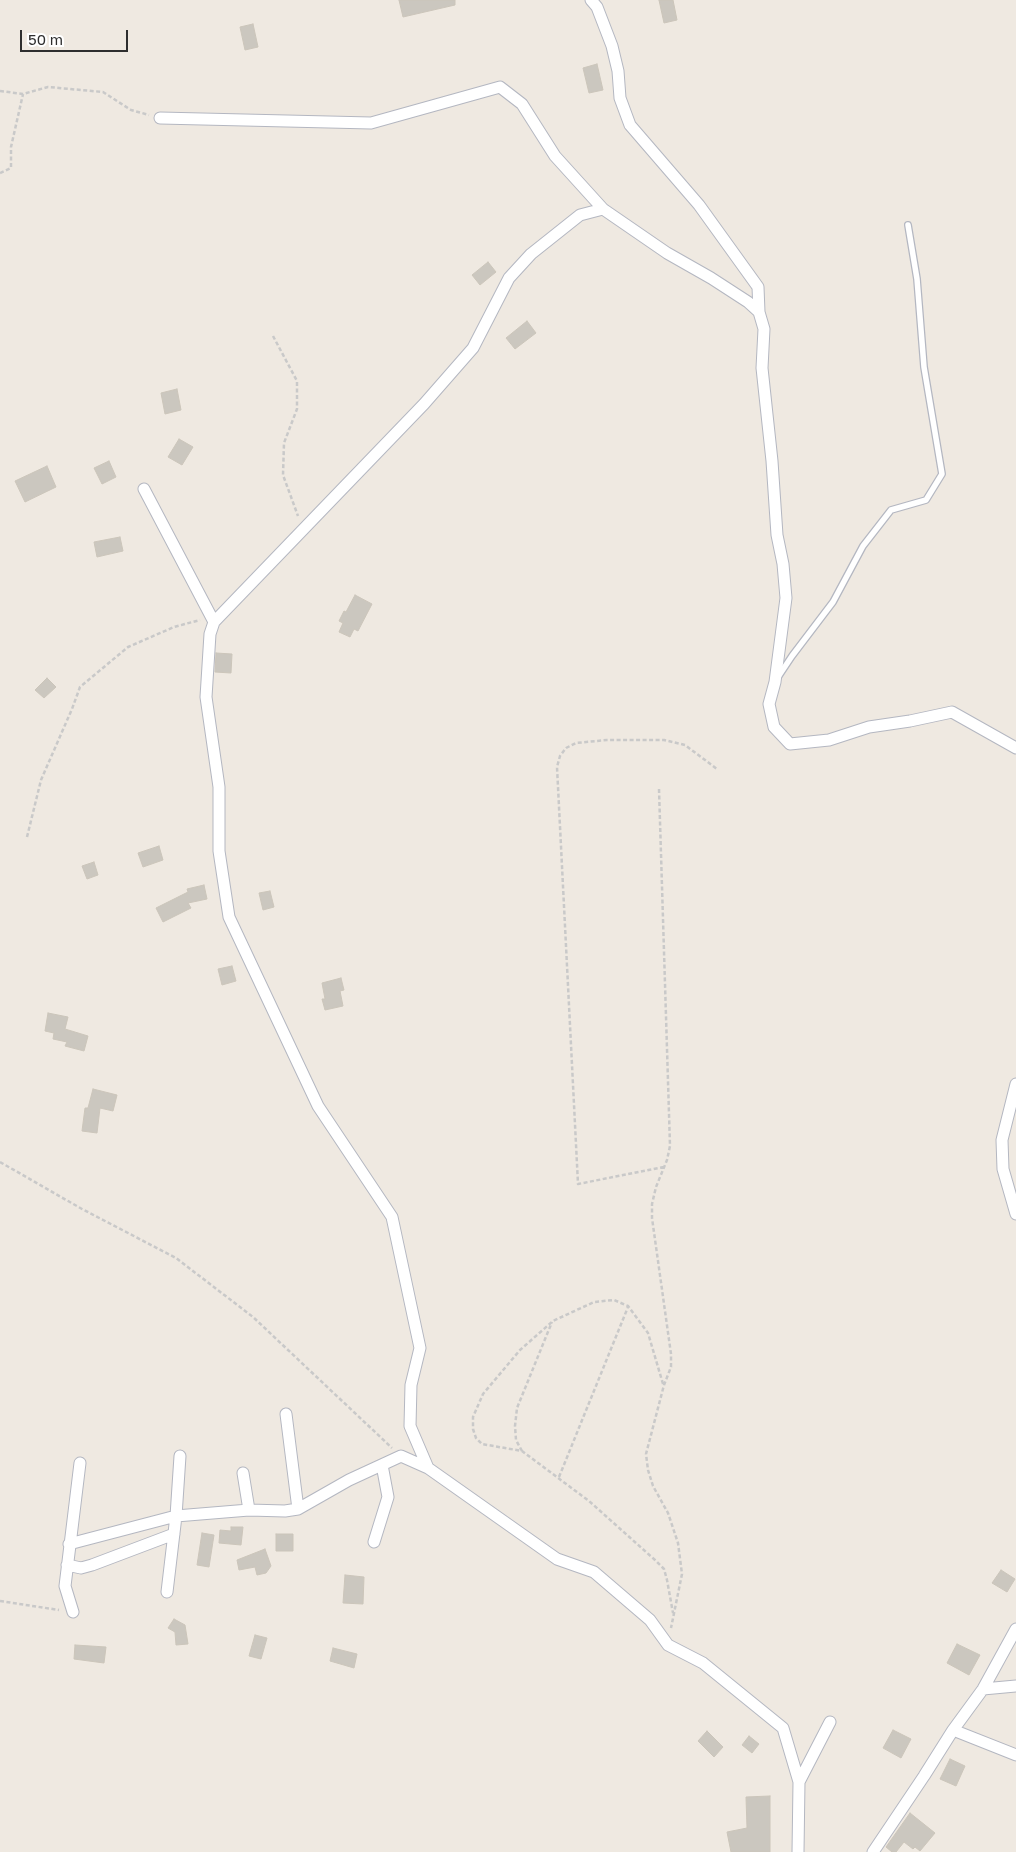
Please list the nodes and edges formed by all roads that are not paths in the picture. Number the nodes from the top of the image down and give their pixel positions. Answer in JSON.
{"nodes":[{"id":1,"x":595,"y":2,"type":"edge"},
{"id":2,"x":160,"y":118,"type":"road end"},
{"id":3,"x":603,"y":209,"type":"junction"},
{"id":4,"x":908,"y":225,"type":"dead end"},
{"id":5,"x":759,"y":312,"type":"junction"},
{"id":6,"x":144,"y":489,"type":"dead end"},
{"id":7,"x":214,"y":622,"type":"junction"},
{"id":8,"x":775,"y":682,"type":"junction"},
{"id":9,"x":1016,"y":748,"type":"edge"},
{"id":10,"x":1016,"y":1084,"type":"edge"},
{"id":11,"x":1016,"y":1214,"type":"edge"},
{"id":12,"x":286,"y":1414,"type":"dead end"},
{"id":13,"x":180,"y":1456,"type":"dead end"},
{"id":14,"x":80,"y":1463,"type":"dead end"},
{"id":15,"x":382,"y":1465,"type":"junction"},
{"id":16,"x":428,"y":1468,"type":"junction"},
{"id":17,"x":243,"y":1473,"type":"dead end"},
{"id":18,"x":298,"y":1509,"type":"junction"},
{"id":19,"x":249,"y":1510,"type":"junction"},
{"id":20,"x":176,"y":1516,"type":"junction"},
{"id":21,"x":174,"y":1534,"type":"junction"},
{"id":22,"x":374,"y":1542,"type":"dead end"},
{"id":23,"x":69,"y":1544,"type":"junction"},
{"id":24,"x":67,"y":1566,"type":"junction"},
{"id":25,"x":167,"y":1592,"type":"dead end"},
{"id":26,"x":73,"y":1612,"type":"road end"},
{"id":27,"x":1016,"y":1629,"type":"edge"},
{"id":28,"x":1016,"y":1686,"type":"edge"},
{"id":29,"x":983,"y":1689,"type":"junction"},
{"id":30,"x":830,"y":1722,"type":"dead end"},
{"id":31,"x":953,"y":1730,"type":"junction"},
{"id":32,"x":1016,"y":1755,"type":"edge"},
{"id":33,"x":798,"y":1782,"type":"junction"},
{"id":34,"x":798,"y":1852,"type":"edge"},
{"id":35,"x":873,"y":1852,"type":"edge"}],
"edges":[{"from":1,"to":5,"type":"street"},
{"from":2,"to":3,"type":"street"},
{"from":3,"to":5,"type":"street"},
{"from":3,"to":7,"type":"street"},
{"from":4,"to":8,"type":"lane"},
{"from":5,"to":8,"type":"street"},
{"from":6,"to":7,"type":"street"},
{"from":7,"to":16,"type":"street"},
{"from":8,"to":9,"type":"street"},
{"from":10,"to":11,"type":"street"},
{"from":12,"to":18,"type":"street"},
{"from":13,"to":20,"type":"street"},
{"from":14,"to":23,"type":"street"},
{"from":15,"to":16,"type":"street"},
{"from":15,"to":18,"type":"street"},
{"from":15,"to":22,"type":"street"},
{"from":16,"to":33,"type":"street"},
{"from":17,"to":19,"type":"street"},
{"from":18,"to":19,"type":"street"},
{"from":19,"to":20,"type":"street"},
{"from":20,"to":21,"type":"street"},
{"from":20,"to":23,"type":"street"},
{"from":21,"to":24,"type":"street"},
{"from":21,"to":25,"type":"street"},
{"from":23,"to":24,"type":"street"},
{"from":24,"to":26,"type":"street"},
{"from":27,"to":29,"type":"street"},
{"from":28,"to":29,"type":"street"},
{"from":29,"to":31,"type":"street"},
{"from":30,"to":33,"type":"street"},
{"from":31,"to":32,"type":"street"},
{"from":31,"to":35,"type":"street"},
{"from":33,"to":34,"type":"street"}]}
